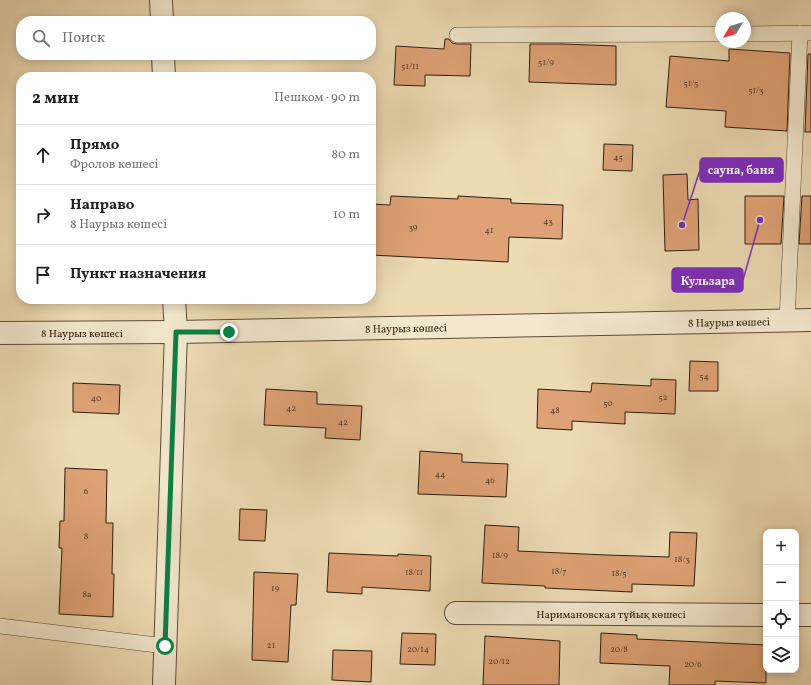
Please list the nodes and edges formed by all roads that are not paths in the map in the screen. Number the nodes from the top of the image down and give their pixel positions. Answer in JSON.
{"nodes":[{"id":1,"x":161,"y":0,"type":"edge"},
{"id":2,"x":162,"y":16,"type":"edge"},
{"id":3,"x":806,"y":33,"type":"edge"},
{"id":4,"x":715,"y":34,"type":"edge"},
{"id":5,"x":751,"y":34,"type":"edge"},
{"id":6,"x":457,"y":35,"type":"dead end"},
{"id":7,"x":163,"y":60,"type":"edge"},
{"id":8,"x":164,"y":72,"type":"edge"},
{"id":9,"x":174,"y":304,"type":"edge"},
{"id":10,"x":811,"y":320,"type":"edge"},
{"id":11,"x":786,"y":321,"type":"junction"},
{"id":12,"x":176,"y":332,"type":"junction"},
{"id":13,"x":0,"y":333,"type":"edge"},
{"id":14,"x":456,"y":613,"type":"dead end"},
{"id":15,"x":763,"y":615,"type":"edge"},
{"id":16,"x":799,"y":615,"type":"edge"},
{"id":17,"x":811,"y":615,"type":"edge"},
{"id":18,"x":0,"y":626,"type":"edge"},
{"id":19,"x":165,"y":646,"type":"junction"},
{"id":20,"x":164,"y":685,"type":"edge"}],
"edges":[{"from":1,"to":2,"type":"street"},
{"from":3,"to":5,"type":"lane"},
{"from":3,"to":11,"type":"lane"},
{"from":4,"to":6,"type":"lane"},
{"from":7,"to":8,"type":"street"},
{"from":9,"to":12,"type":"street"},
{"from":10,"to":11,"type":"street","name":"8 Наурыз көшесі"},
{"from":11,"to":12,"type":"street","name":"8 Наурыз көшесі"},
{"from":12,"to":13,"type":"street","name":"8 Наурыз көшесі"},
{"from":12,"to":19,"type":"street"},
{"from":14,"to":15,"type":"street","name":"Наримановская тұйық көшесі"},
{"from":16,"to":17,"type":"street"},
{"from":18,"to":19,"type":"lane"},
{"from":19,"to":20,"type":"street"}]}
